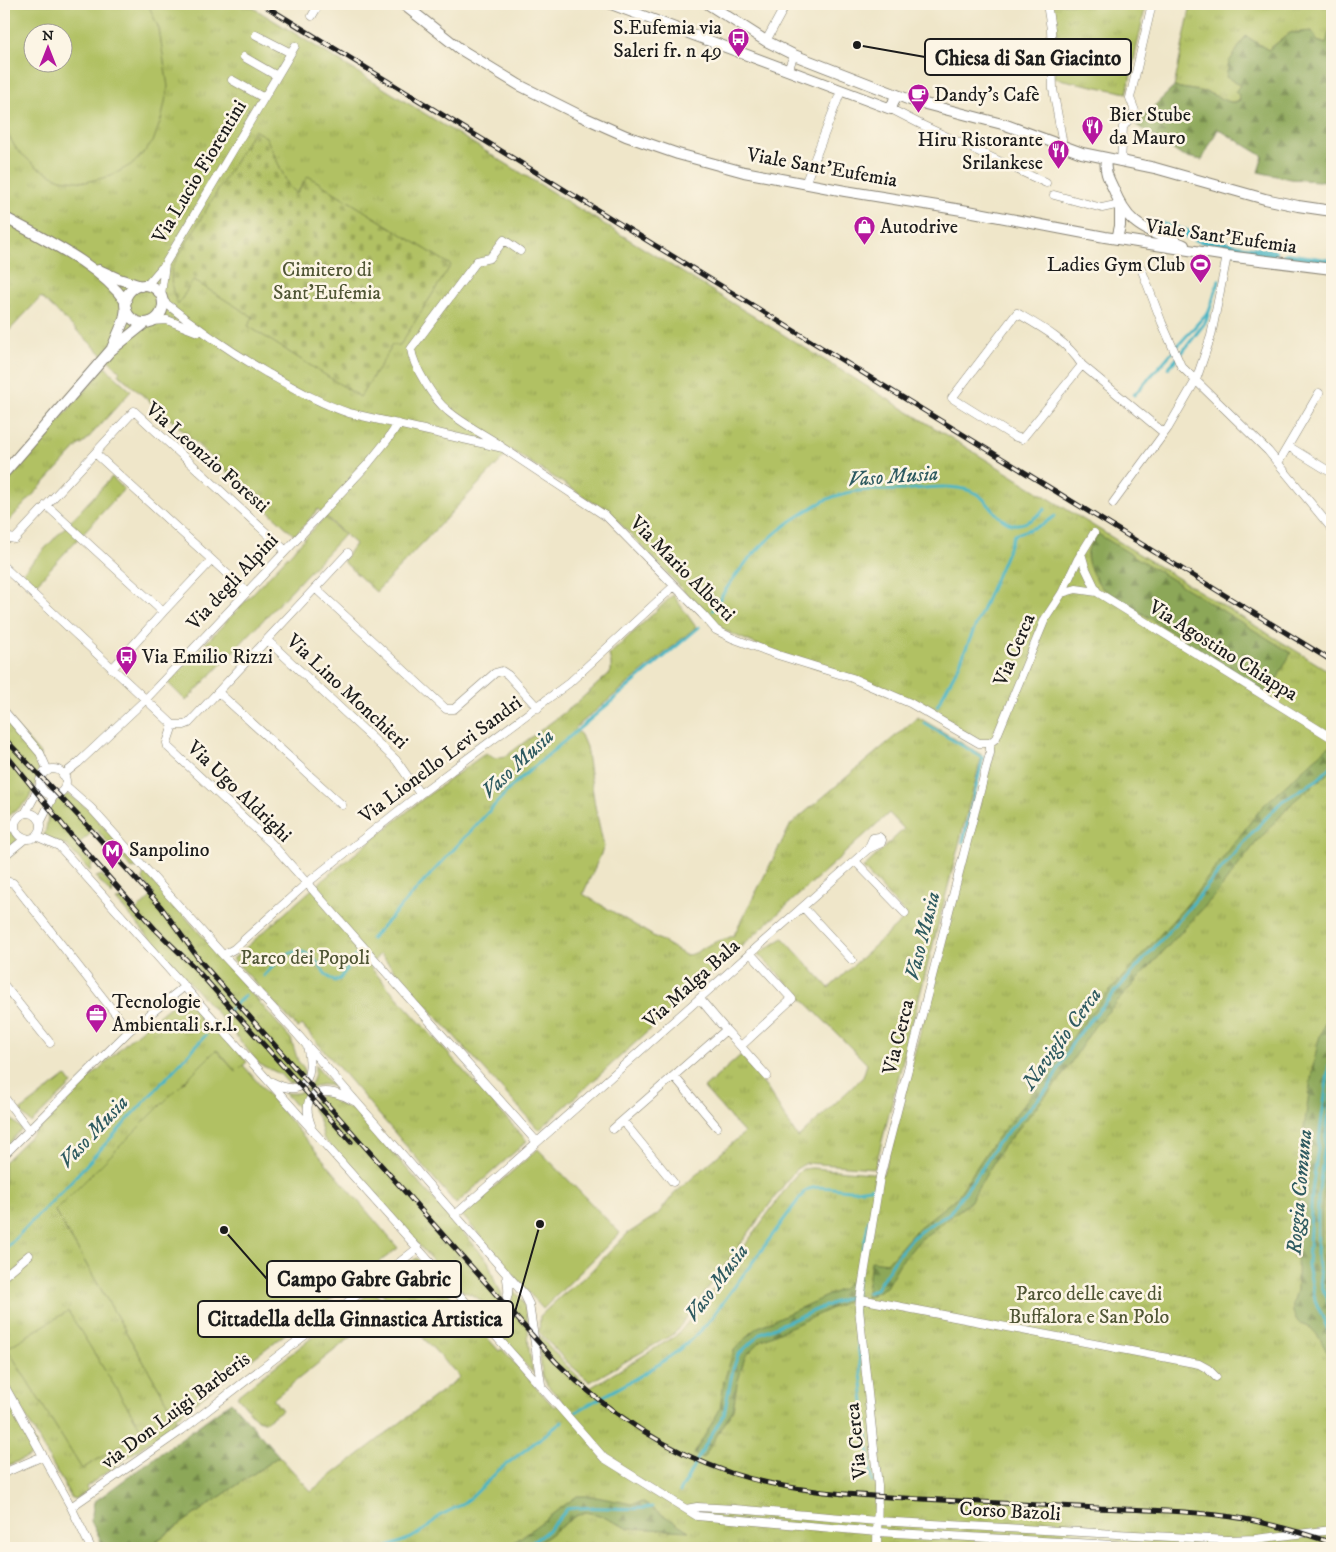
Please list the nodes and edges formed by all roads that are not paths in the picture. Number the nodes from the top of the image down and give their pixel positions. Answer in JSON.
{"nodes":[{"id":1,"x":319,"y":4,"type":"edge"},
{"id":2,"x":403,"y":4,"type":"edge"},
{"id":3,"x":611,"y":4,"type":"edge"},
{"id":4,"x":708,"y":4,"type":"edge"},
{"id":5,"x":786,"y":4,"type":"edge"},
{"id":6,"x":1047,"y":4,"type":"edge"},
{"id":7,"x":1152,"y":4,"type":"edge"},
{"id":8,"x":312,"y":16,"type":"dead end"},
{"id":9,"x":256,"y":35,"type":"dead end"},
{"id":10,"x":766,"y":41,"type":"junction"},
{"id":11,"x":295,"y":46,"type":"dead end"},
{"id":12,"x":290,"y":53,"type":"junction"},
{"id":13,"x":794,"y":55,"type":"junction"},
{"id":14,"x":244,"y":57,"type":"dead end"},
{"id":15,"x":788,"y":70,"type":"junction"},
{"id":16,"x":277,"y":76,"type":"junction"},
{"id":17,"x":232,"y":80,"type":"dead end"},
{"id":18,"x":840,"y":91,"type":"junction"},
{"id":19,"x":896,"y":95,"type":"junction"},
{"id":20,"x":264,"y":98,"type":"junction"},
{"id":21,"x":891,"y":109,"type":"junction"},
{"id":22,"x":1061,"y":145,"type":"junction"},
{"id":23,"x":1106,"y":158,"type":"junction"},
{"id":24,"x":1122,"y":162,"type":"junction"},
{"id":25,"x":1046,"y":183,"type":"dead end"},
{"id":26,"x":805,"y":184,"type":"junction"},
{"id":27,"x":1054,"y":195,"type":"dead end"},
{"id":28,"x":1120,"y":204,"type":"junction"},
{"id":29,"x":1332,"y":211,"type":"edge"},
{"id":30,"x":4,"y":218,"type":"edge"},
{"id":31,"x":1117,"y":239,"type":"junction"},
{"id":32,"x":520,"y":251,"type":"dead end"},
{"id":33,"x":1198,"y":251,"type":"junction"},
{"id":34,"x":1227,"y":256,"type":"junction"},
{"id":35,"x":82,"y":262,"type":"junction"},
{"id":36,"x":165,"y":264,"type":"junction"},
{"id":37,"x":1140,"y":268,"type":"dead end"},
{"id":38,"x":1332,"y":269,"type":"edge"},
{"id":39,"x":144,"y":285,"type":"junction"},
{"id":40,"x":162,"y":298,"type":"junction"},
{"id":41,"x":126,"y":305,"type":"junction"},
{"id":42,"x":148,"y":322,"type":"junction"},
{"id":43,"x":209,"y":337,"type":"junction"},
{"id":44,"x":110,"y":351,"type":"junction"},
{"id":45,"x":1082,"y":365,"type":"junction"},
{"id":46,"x":1196,"y":380,"type":"junction"},
{"id":47,"x":1319,"y":393,"type":"dead end"},
{"id":48,"x":398,"y":424,"type":"junction"},
{"id":49,"x":1164,"y":433,"type":"junction"},
{"id":50,"x":1288,"y":446,"type":"junction"},
{"id":51,"x":503,"y":448,"type":"junction"},
{"id":52,"x":95,"y":452,"type":"junction"},
{"id":53,"x":1278,"y":463,"type":"junction"},
{"id":54,"x":4,"y":473,"type":"edge"},
{"id":55,"x":1332,"y":473,"type":"edge"},
{"id":56,"x":1113,"y":503,"type":"dead end"},
{"id":57,"x":46,"y":505,"type":"junction"},
{"id":58,"x":1332,"y":529,"type":"edge"},
{"id":59,"x":1094,"y":534,"type":"dead end"},
{"id":60,"x":4,"y":537,"type":"edge"},
{"id":61,"x":285,"y":550,"type":"junction"},
{"id":62,"x":348,"y":553,"type":"dead end"},
{"id":63,"x":1081,"y":553,"type":"junction"},
{"id":64,"x":212,"y":560,"type":"junction"},
{"id":65,"x":4,"y":567,"type":"edge"},
{"id":66,"x":674,"y":586,"type":"junction"},
{"id":67,"x":315,"y":588,"type":"junction"},
{"id":68,"x":247,"y":592,"type":"junction"},
{"id":69,"x":1062,"y":592,"type":"junction"},
{"id":70,"x":1097,"y":592,"type":"junction"},
{"id":71,"x":163,"y":612,"type":"junction"},
{"id":72,"x":267,"y":640,"type":"junction"},
{"id":73,"x":112,"y":669,"type":"junction"},
{"id":74,"x":218,"y":692,"type":"junction"},
{"id":75,"x":145,"y":700,"type":"junction"},
{"id":76,"x":538,"y":708,"type":"junction"},
{"id":77,"x":4,"y":711,"type":"edge"},
{"id":78,"x":173,"y":725,"type":"junction"},
{"id":79,"x":1332,"y":738,"type":"edge"},
{"id":80,"x":990,"y":743,"type":"junction"},
{"id":81,"x":48,"y":771,"type":"junction"},
{"id":82,"x":63,"y":775,"type":"junction"},
{"id":83,"x":65,"y":785,"type":"junction"},
{"id":84,"x":40,"y":786,"type":"junction"},
{"id":85,"x":420,"y":794,"type":"junction"},
{"id":86,"x":54,"y":795,"type":"junction"},
{"id":87,"x":342,"y":805,"type":"dead end"},
{"id":88,"x":26,"y":812,"type":"junction"},
{"id":89,"x":41,"y":821,"type":"junction"},
{"id":90,"x":16,"y":823,"type":"junction"},
{"id":91,"x":4,"y":833,"type":"edge"},
{"id":92,"x":36,"y":836,"type":"junction"},
{"id":93,"x":26,"y":838,"type":"junction"},
{"id":94,"x":868,"y":850,"type":"dead end"},
{"id":95,"x":4,"y":856,"type":"edge"},
{"id":96,"x":855,"y":861,"type":"junction"},
{"id":97,"x":4,"y":881,"type":"edge"},
{"id":98,"x":307,"y":883,"type":"junction"},
{"id":99,"x":803,"y":907,"type":"junction"},
{"id":100,"x":905,"y":913,"type":"dead end"},
{"id":101,"x":223,"y":954,"type":"junction"},
{"id":102,"x":750,"y":954,"type":"junction"},
{"id":103,"x":852,"y":960,"type":"dead end"},
{"id":104,"x":4,"y":985,"type":"edge"},
{"id":105,"x":185,"y":986,"type":"junction"},
{"id":106,"x":700,"y":999,"type":"junction"},
{"id":107,"x":726,"y":1030,"type":"junction"},
{"id":108,"x":129,"y":1031,"type":"junction"},
{"id":109,"x":50,"y":1043,"type":"dead end"},
{"id":110,"x":306,"y":1044,"type":"junction"},
{"id":111,"x":741,"y":1046,"type":"junction"},
{"id":112,"x":674,"y":1076,"type":"junction"},
{"id":113,"x":767,"y":1076,"type":"dead end"},
{"id":114,"x":268,"y":1080,"type":"junction"},
{"id":115,"x":4,"y":1097,"type":"edge"},
{"id":116,"x":358,"y":1103,"type":"junction"},
{"id":117,"x":623,"y":1121,"type":"junction"},
{"id":118,"x":717,"y":1127,"type":"dead end"},
{"id":119,"x":613,"y":1129,"type":"dead end"},
{"id":120,"x":29,"y":1130,"type":"junction"},
{"id":121,"x":314,"y":1131,"type":"junction"},
{"id":122,"x":537,"y":1142,"type":"junction"},
{"id":123,"x":4,"y":1155,"type":"edge"},
{"id":124,"x":673,"y":1182,"type":"dead end"},
{"id":125,"x":456,"y":1215,"type":"junction"},
{"id":126,"x":418,"y":1248,"type":"junction"},
{"id":127,"x":29,"y":1255,"type":"dead end"},
{"id":128,"x":506,"y":1273,"type":"junction"},
{"id":129,"x":4,"y":1276,"type":"edge"},
{"id":130,"x":860,"y":1299,"type":"junction"},
{"id":131,"x":468,"y":1304,"type":"junction"},
{"id":132,"x":1216,"y":1377,"type":"dead end"},
{"id":133,"x":542,"y":1387,"type":"junction"},
{"id":134,"x":4,"y":1388,"type":"edge"},
{"id":135,"x":43,"y":1456,"type":"junction"},
{"id":136,"x":4,"y":1473,"type":"edge"},
{"id":137,"x":71,"y":1508,"type":"junction"},
{"id":138,"x":686,"y":1509,"type":"junction"},
{"id":139,"x":877,"y":1521,"type":"junction"},
{"id":140,"x":1332,"y":1530,"type":"edge"},
{"id":141,"x":877,"y":1532,"type":"junction"},
{"id":142,"x":1332,"y":1547,"type":"edge"},
{"id":143,"x":91,"y":1548,"type":"edge"},
{"id":144,"x":877,"y":1548,"type":"edge"},
{"id":145,"x":1169,"y":1548,"type":"edge"},
{"id":146,"x":1316,"y":1548,"type":"edge"}],
"edges":[{"from":1,"to":8,"type":"street"},
{"from":2,"to":26,"type":"street","name":"Viale Sant'Eufemia"},
{"from":3,"to":15,"type":"street"},
{"from":4,"to":10,"type":"street"},
{"from":5,"to":10,"type":"street"},
{"from":6,"to":22,"type":"street"},
{"from":7,"to":24,"type":"street"},
{"from":9,"to":12,"type":"street"},
{"from":10,"to":13,"type":"street"},
{"from":11,"to":12,"type":"street","name":"Via Lucio Fiorentini"},
{"from":12,"to":16,"type":"street","name":"Via Lucio Fiorentini"},
{"from":13,"to":15,"type":"street"},
{"from":13,"to":19,"type":"street"},
{"from":14,"to":16,"type":"street"},
{"from":15,"to":18,"type":"street"},
{"from":16,"to":20,"type":"street","name":"Via Lucio Fiorentini"},
{"from":17,"to":20,"type":"street","name":"Via Lucio Fiorentini"},
{"from":18,"to":21,"type":"street"},
{"from":18,"to":26,"type":"street"},
{"from":19,"to":21,"type":"street"},
{"from":19,"to":22,"type":"street"},
{"from":20,"to":36,"type":"street","name":"Via Lucio Fiorentini"},
{"from":21,"to":25,"type":"street"},
{"from":22,"to":23,"type":"street"},
{"from":23,"to":24,"type":"street"},
{"from":23,"to":28,"type":"street"},
{"from":24,"to":29,"type":"street"},
{"from":26,"to":31,"type":"street","name":"Viale Sant'Eufemia"},
{"from":27,"to":28,"type":"street"},
{"from":28,"to":31,"type":"street"},
{"from":28,"to":33,"type":"street"},
{"from":30,"to":35,"type":"street"},
{"from":31,"to":33,"type":"street","name":"Viale Sant'Eufemia"},
{"from":32,"to":51,"type":"street","name":"Via Mario Alberti"},
{"from":33,"to":34,"type":"street","name":"Viale Sant'Eufemia"},
{"from":34,"to":38,"type":"street","name":"Viale Sant'Eufemia"},
{"from":34,"to":46,"type":"street"},
{"from":35,"to":39,"type":"street"},
{"from":35,"to":41,"type":"street"},
{"from":36,"to":39,"type":"street","name":"Via Lucio Fiorentini"},
{"from":36,"to":40,"type":"street","name":"Via Lucio Fiorentini"},
{"from":37,"to":46,"type":"street"},
{"from":39,"to":40,"type":"street"},
{"from":39,"to":41,"type":"street"},
{"from":40,"to":42,"type":"street"},
{"from":40,"to":43,"type":"street","name":"Via Mario Alberti"},
{"from":41,"to":42,"type":"street"},
{"from":41,"to":44,"type":"street"},
{"from":42,"to":43,"type":"street","name":"Via Mario Alberti"},
{"from":42,"to":44,"type":"street"},
{"from":43,"to":48,"type":"street","name":"Via Mario Alberti"},
{"from":44,"to":54,"type":"street"},
{"from":45,"to":45,"type":"street"},
{"from":45,"to":49,"type":"street"},
{"from":46,"to":49,"type":"street"},
{"from":46,"to":53,"type":"street"},
{"from":47,"to":50,"type":"street"},
{"from":48,"to":51,"type":"street","name":"Via Mario Alberti"},
{"from":48,"to":61,"type":"street","name":"Via degli Alpini"},
{"from":49,"to":56,"type":"street"},
{"from":50,"to":53,"type":"street"},
{"from":50,"to":55,"type":"street"},
{"from":51,"to":66,"type":"street","name":"Via Mario Alberti"},
{"from":52,"to":57,"type":"street","name":"Via Leonzio Foresti"},
{"from":52,"to":61,"type":"street","name":"Via Leonzio Foresti"},
{"from":52,"to":64,"type":"street"},
{"from":53,"to":58,"type":"street"},
{"from":57,"to":60,"type":"street","name":"Via Leonzio Foresti"},
{"from":57,"to":71,"type":"street"},
{"from":59,"to":63,"type":"street","name":"Via Cerca"},
{"from":61,"to":68,"type":"street","name":"Via degli Alpini"},
{"from":62,"to":67,"type":"street"},
{"from":63,"to":69,"type":"street","name":"Via Cerca"},
{"from":63,"to":70,"type":"street"},
{"from":64,"to":68,"type":"street"},
{"from":64,"to":71,"type":"street"},
{"from":65,"to":73,"type":"street"},
{"from":66,"to":76,"type":"street","name":"Via Lionello Levi Sandri"},
{"from":66,"to":80,"type":"street","name":"Via Mario Alberti"},
{"from":67,"to":72,"type":"street"},
{"from":67,"to":76,"type":"street"},
{"from":68,"to":75,"type":"street","name":"Via degli Alpini"},
{"from":69,"to":70,"type":"street","name":"Via Agostino Chiappa"},
{"from":69,"to":80,"type":"street","name":"Via Cerca"},
{"from":70,"to":79,"type":"street","name":"Via Agostino Chiappa"},
{"from":71,"to":73,"type":"street"},
{"from":72,"to":74,"type":"street"},
{"from":72,"to":85,"type":"street","name":"Via Lino Monchieri"},
{"from":73,"to":75,"type":"street"},
{"from":74,"to":78,"type":"street"},
{"from":74,"to":87,"type":"street"},
{"from":75,"to":78,"type":"street","name":"Via Ugo Aldrighi"},
{"from":75,"to":82,"type":"street","name":"Via degli Alpini"},
{"from":76,"to":85,"type":"street","name":"Via Lionello Levi Sandri"},
{"from":77,"to":81,"type":"street"},
{"from":78,"to":98,"type":"street","name":"Via Ugo Aldrighi"},
{"from":80,"to":130,"type":"street","name":"Via Cerca"},
{"from":81,"to":82,"type":"street"},
{"from":81,"to":84,"type":"street"},
{"from":82,"to":83,"type":"street"},
{"from":83,"to":86,"type":"street"},
{"from":83,"to":101,"type":"street"},
{"from":84,"to":86,"type":"street"},
{"from":84,"to":88,"type":"street"},
{"from":85,"to":98,"type":"street","name":"Via Lionello Levi Sandri"},
{"from":86,"to":89,"type":"street"},
{"from":88,"to":89,"type":"street"},
{"from":88,"to":90,"type":"street"},
{"from":89,"to":92,"type":"street"},
{"from":90,"to":91,"type":"street"},
{"from":90,"to":93,"type":"street"},
{"from":92,"to":93,"type":"street"},
{"from":92,"to":105,"type":"street","name":"Corso Bazoli"},
{"from":93,"to":95,"type":"street"},
{"from":94,"to":96,"type":"street","name":"Via Malga Bala"},
{"from":96,"to":99,"type":"street","name":"Via Malga Bala"},
{"from":96,"to":100,"type":"street"},
{"from":97,"to":108,"type":"street"},
{"from":98,"to":101,"type":"street","name":"Via Lionello Levi Sandri"},
{"from":98,"to":122,"type":"street"},
{"from":99,"to":102,"type":"street","name":"Via Malga Bala"},
{"from":99,"to":103,"type":"street"},
{"from":101,"to":110,"type":"street"},
{"from":102,"to":106,"type":"street","name":"Via Malga Bala"},
{"from":102,"to":111,"type":"street"},
{"from":104,"to":109,"type":"street"},
{"from":105,"to":108,"type":"street"},
{"from":105,"to":114,"type":"street","name":"Corso Bazoli"},
{"from":106,"to":107,"type":"street"},
{"from":106,"to":122,"type":"street","name":"Via Malga Bala"},
{"from":107,"to":111,"type":"street"},
{"from":107,"to":112,"type":"street"},
{"from":108,"to":120,"type":"street"},
{"from":110,"to":114,"type":"street"},
{"from":110,"to":116,"type":"street"},
{"from":111,"to":113,"type":"street"},
{"from":112,"to":117,"type":"street"},
{"from":112,"to":118,"type":"street"},
{"from":114,"to":121,"type":"street","name":"Corso Bazoli"},
{"from":115,"to":120,"type":"street"},
{"from":116,"to":121,"type":"street"},
{"from":116,"to":125,"type":"street"},
{"from":117,"to":119,"type":"street"},
{"from":117,"to":124,"type":"street"},
{"from":120,"to":123,"type":"street"},
{"from":121,"to":126,"type":"street","name":"Corso Bazoli"},
{"from":122,"to":125,"type":"street","name":"Via Malga Bala"},
{"from":125,"to":128,"type":"street"},
{"from":126,"to":131,"type":"street","name":"Corso Bazoli"},
{"from":126,"to":137,"type":"street","name":"via Don Luigi Barberis"},
{"from":127,"to":129,"type":"street"},
{"from":128,"to":131,"type":"street"},
{"from":128,"to":133,"type":"street"},
{"from":130,"to":132,"type":"street"},
{"from":130,"to":139,"type":"street","name":"Via Cerca"},
{"from":131,"to":133,"type":"street","name":"Corso Bazoli"},
{"from":133,"to":138,"type":"street","name":"Corso Bazoli"},
{"from":134,"to":135,"type":"street"},
{"from":135,"to":136,"type":"street"},
{"from":135,"to":137,"type":"street"},
{"from":137,"to":143,"type":"street"},
{"from":138,"to":139,"type":"street","name":"Corso Bazoli"},
{"from":138,"to":141,"type":"street","name":"Corso Bazoli"},
{"from":139,"to":140,"type":"street","name":"Corso Bazoli"},
{"from":139,"to":141,"type":"street","name":"Via Cerca"},
{"from":141,"to":144,"type":"street","name":"Via Cerca"},
{"from":141,"to":145,"type":"street","name":"Corso Bazoli"},
{"from":142,"to":146,"type":"street"}]}
